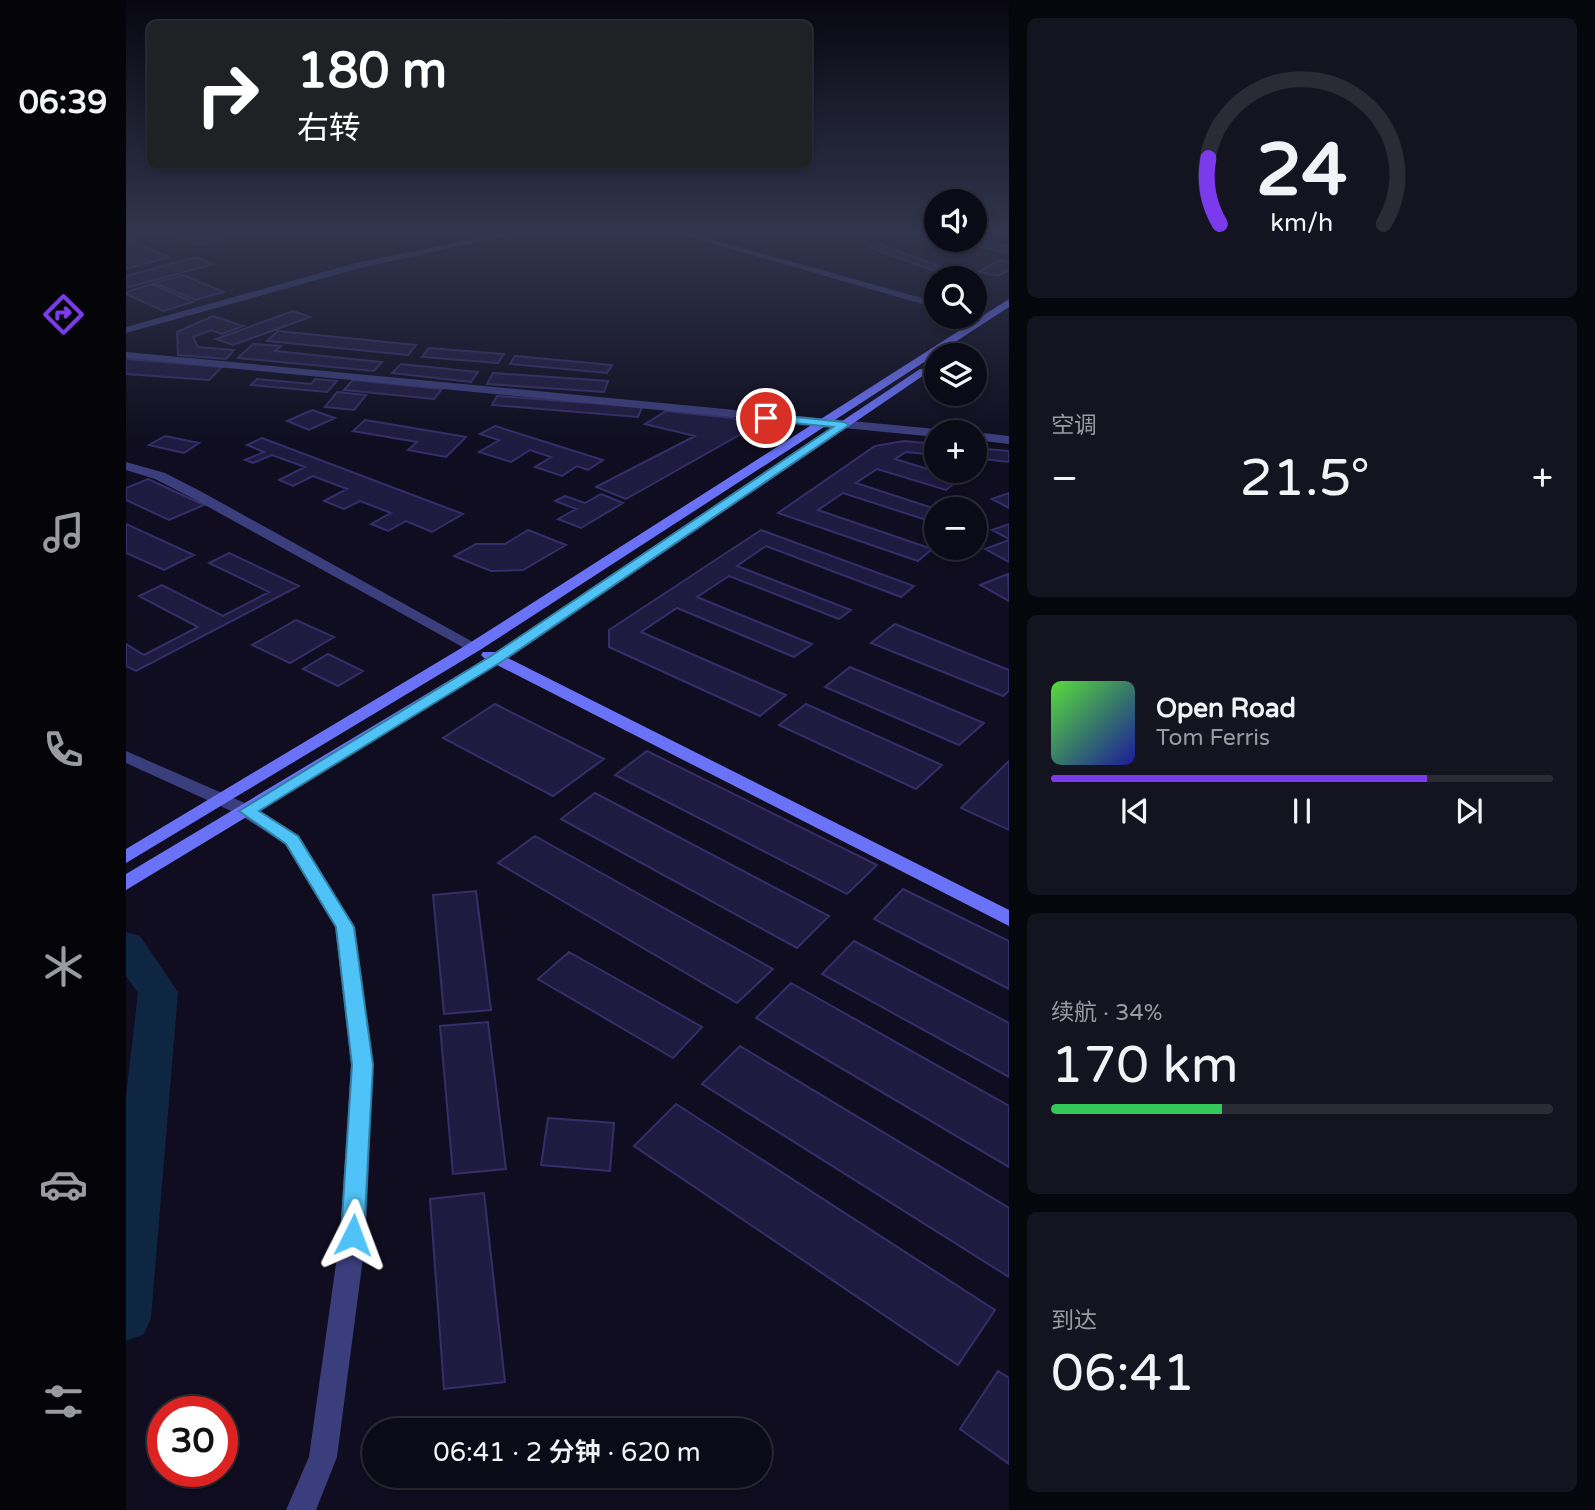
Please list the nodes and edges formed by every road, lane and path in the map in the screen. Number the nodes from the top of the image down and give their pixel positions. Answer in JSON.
{"nodes":[{"id":1,"x":221,"y":303,"type":"edge"},
{"id":2,"x":1006,"y":303,"type":"edge"},
{"id":3,"x":987,"y":313,"type":"edge"},
{"id":4,"x":1009,"y":315,"type":"edge"},
{"id":5,"x":961,"y":329,"type":"edge"},
{"id":6,"x":126,"y":330,"type":"edge"},
{"id":7,"x":966,"y":343,"type":"edge"},
{"id":8,"x":126,"y":355,"type":"edge"},
{"id":9,"x":924,"y":371,"type":"edge"},
{"id":10,"x":822,"y":423,"type":"junction"},
{"id":11,"x":844,"y":425,"type":"junction"},
{"id":12,"x":924,"y":432,"type":"edge"},
{"id":13,"x":987,"y":437,"type":"edge"},
{"id":14,"x":1009,"y":439,"type":"edge"},
{"id":15,"x":126,"y":467,"type":"edge"},
{"id":16,"x":474,"y":647,"type":"junction"},
{"id":17,"x":496,"y":659,"type":"junction"},
{"id":18,"x":126,"y":756,"type":"edge"},
{"id":19,"x":220,"y":799,"type":"junction"},
{"id":20,"x":247,"y":811,"type":"junction"},
{"id":21,"x":126,"y":857,"type":"edge"},
{"id":22,"x":126,"y":883,"type":"edge"},
{"id":23,"x":1009,"y":919,"type":"edge"},
{"id":24,"x":301,"y":1510,"type":"edge"}],
"edges":[{"from":1,"to":6,"type":"street"},
{"from":2,"to":3,"type":"main road"},
{"from":4,"to":7,"type":"main road"},
{"from":5,"to":10,"type":"main road"},
{"from":8,"to":10,"type":"street"},
{"from":9,"to":11,"type":"main road"},
{"from":10,"to":11,"type":"street"},
{"from":10,"to":16,"type":"main road"},
{"from":11,"to":12,"type":"street"},
{"from":11,"to":17,"type":"main road"},
{"from":13,"to":14,"type":"street"},
{"from":15,"to":16,"type":"street"},
{"from":16,"to":17,"type":"main road"},
{"from":16,"to":19,"type":"main road"},
{"from":17,"to":20,"type":"main road"},
{"from":17,"to":23,"type":"main road"},
{"from":18,"to":19,"type":"street"},
{"from":19,"to":20,"type":"street"},
{"from":19,"to":21,"type":"main road"},
{"from":20,"to":22,"type":"main road"},
{"from":20,"to":24,"type":"street"}]}
